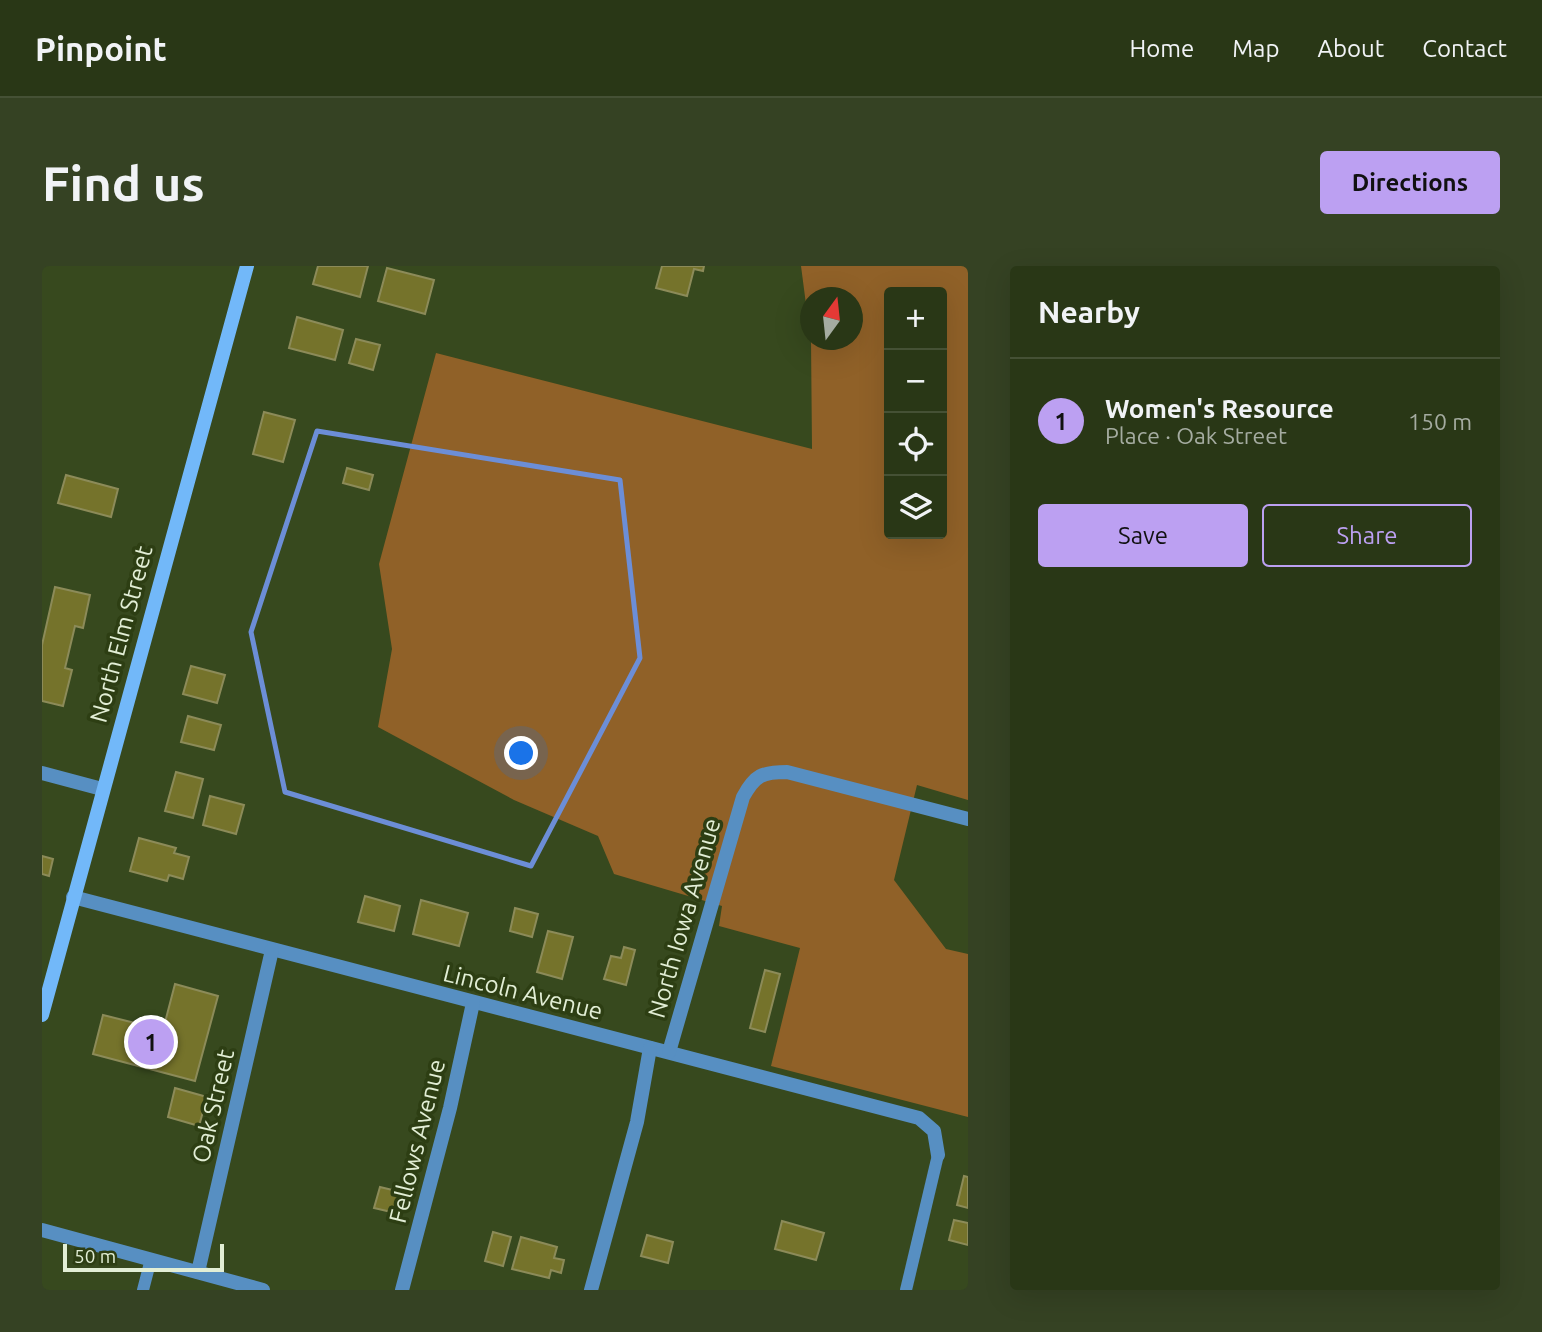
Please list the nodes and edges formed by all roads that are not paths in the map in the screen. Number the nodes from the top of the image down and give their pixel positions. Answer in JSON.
{"nodes":[{"id":1,"x":247,"y":266,"type":"edge"},
{"id":2,"x":42,"y":773,"type":"edge"},
{"id":3,"x":102,"y":789,"type":"junction"},
{"id":4,"x":968,"y":820,"type":"edge"},
{"id":5,"x":73,"y":897,"type":"junction"},
{"id":6,"x":272,"y":950,"type":"junction"},
{"id":7,"x":45,"y":994,"type":"edge"},
{"id":8,"x":473,"y":1003,"type":"junction"},
{"id":9,"x":42,"y":1015,"type":"edge"},
{"id":10,"x":650,"y":1048,"type":"junction"},
{"id":11,"x":669,"y":1052,"type":"junction"},
{"id":12,"x":938,"y":1155,"type":"joint"},
{"id":13,"x":42,"y":1230,"type":"edge"},
{"id":14,"x":151,"y":1259,"type":"junction"},
{"id":15,"x":198,"y":1272,"type":"junction"},
{"id":16,"x":143,"y":1290,"type":"edge"},
{"id":17,"x":263,"y":1290,"type":"edge"},
{"id":18,"x":402,"y":1290,"type":"edge"},
{"id":19,"x":591,"y":1290,"type":"edge"},
{"id":20,"x":906,"y":1290,"type":"edge"}],
"edges":[{"from":1,"to":3,"type":"main road","name":"North Elm Street"},
{"from":2,"to":3,"type":"street"},
{"from":3,"to":5,"type":"main road","name":"North Elm Street"},
{"from":4,"to":11,"type":"street","name":"North Iowa Avenue"},
{"from":5,"to":6,"type":"street","name":"Lincoln Avenue"},
{"from":5,"to":7,"type":"main road","name":"North Elm Street"},
{"from":6,"to":8,"type":"street","name":"Lincoln Avenue"},
{"from":6,"to":15,"type":"street","name":"Oak Street"},
{"from":7,"to":9,"type":"main road","name":"North Elm Street"},
{"from":8,"to":10,"type":"street","name":"Lincoln Avenue"},
{"from":8,"to":18,"type":"street","name":"Fellows Avenue"},
{"from":10,"to":11,"type":"street","name":"Lincoln Avenue"},
{"from":10,"to":19,"type":"street","name":"North Iowa Avenue"},
{"from":11,"to":12,"type":"street","name":"Lincoln Avenue"},
{"from":12,"to":20,"type":"lane"},
{"from":13,"to":14,"type":"street"},
{"from":14,"to":15,"type":"street"},
{"from":14,"to":16,"type":"lane"},
{"from":15,"to":17,"type":"street"}]}
